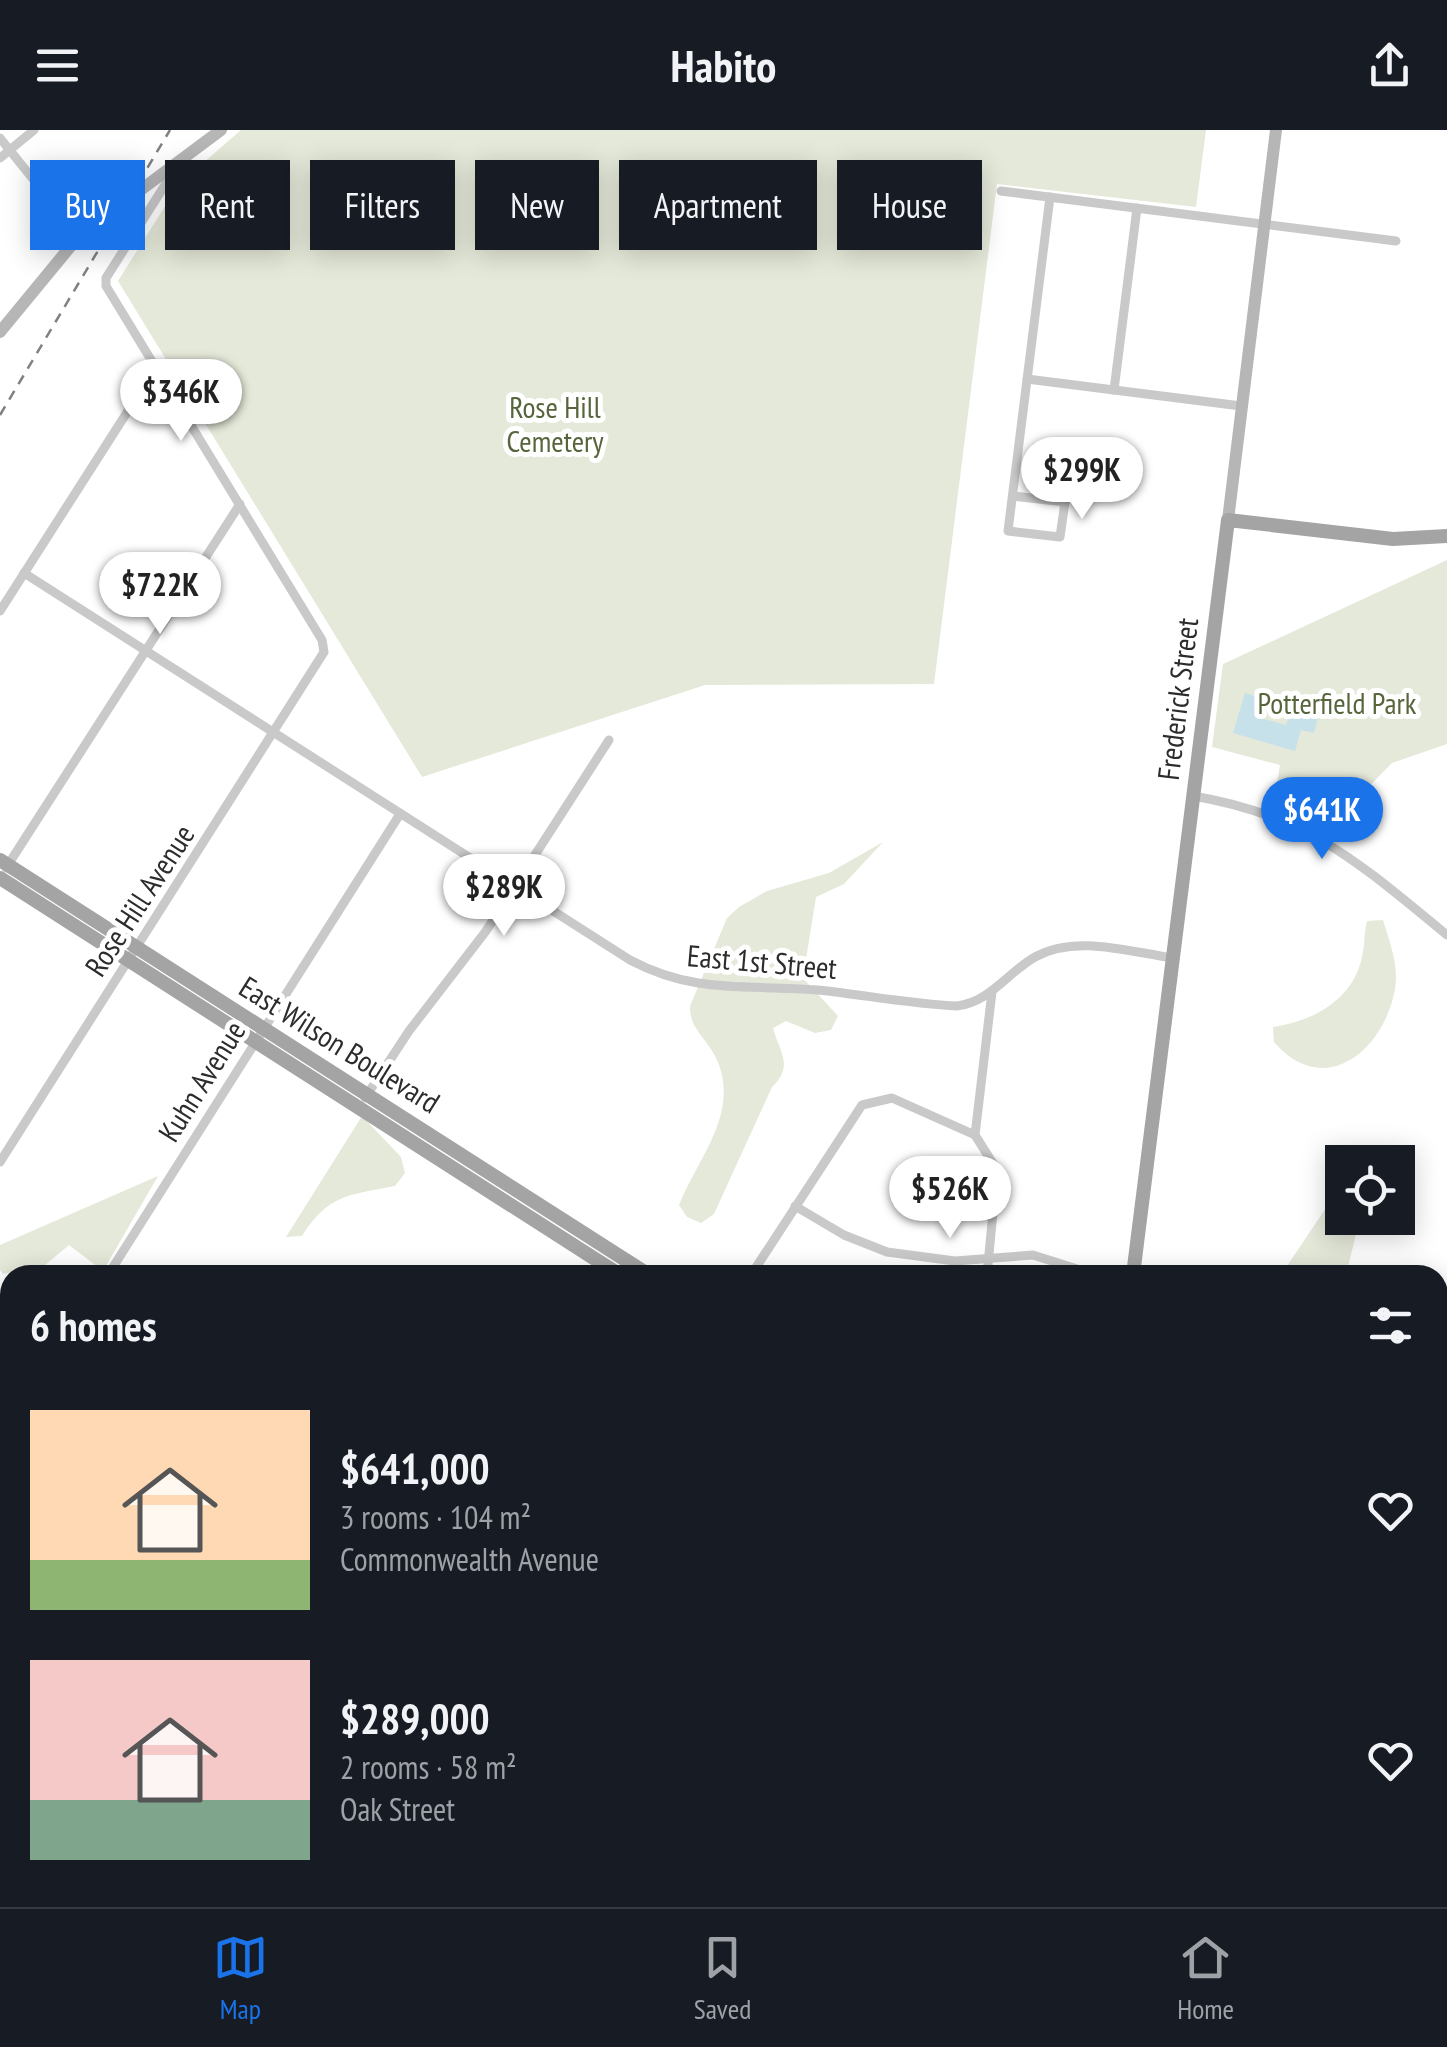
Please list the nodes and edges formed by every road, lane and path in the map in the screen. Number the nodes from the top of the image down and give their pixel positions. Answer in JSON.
{"nodes":[{"id":1,"x":34,"y":130,"type":"edge"},
{"id":2,"x":222,"y":130,"type":"edge"},
{"id":3,"x":1276,"y":130,"type":"edge"},
{"id":4,"x":0,"y":138,"type":"edge"},
{"id":5,"x":10,"y":150,"type":"junction"},
{"id":6,"x":0,"y":158,"type":"edge"},
{"id":7,"x":184,"y":160,"type":"edge"},
{"id":8,"x":30,"y":175,"type":"edge"},
{"id":9,"x":165,"y":186,"type":"edge"},
{"id":10,"x":1002,"y":191,"type":"dead end"},
{"id":11,"x":1050,"y":197,"type":"junction"},
{"id":12,"x":1137,"y":208,"type":"junction"},
{"id":13,"x":145,"y":216,"type":"edge"},
{"id":14,"x":1264,"y":224,"type":"junction"},
{"id":15,"x":1396,"y":241,"type":"dead end"},
{"id":16,"x":67,"y":250,"type":"edge"},
{"id":17,"x":124,"y":250,"type":"edge"},
{"id":18,"x":0,"y":332,"type":"edge"},
{"id":19,"x":156,"y":368,"type":"junction"},
{"id":20,"x":1028,"y":379,"type":"junction"},
{"id":21,"x":1114,"y":390,"type":"junction"},
{"id":22,"x":1242,"y":406,"type":"junction"},
{"id":23,"x":1013,"y":496,"type":"junction"},
{"id":24,"x":240,"y":504,"type":"junction"},
{"id":25,"x":1228,"y":520,"type":"junction"},
{"id":26,"x":1447,"y":536,"type":"edge"},
{"id":27,"x":24,"y":573,"type":"junction"},
{"id":28,"x":0,"y":611,"type":"edge"},
{"id":29,"x":145,"y":651,"type":"junction"},
{"id":30,"x":275,"y":734,"type":"junction"},
{"id":31,"x":609,"y":740,"type":"dead end"},
{"id":32,"x":1193,"y":796,"type":"junction"},
{"id":33,"x":400,"y":814,"type":"junction"},
{"id":34,"x":2,"y":871,"type":"edge"},
{"id":35,"x":515,"y":886,"type":"junction"},
{"id":36,"x":1447,"y":935,"type":"edge"},
{"id":37,"x":135,"y":954,"type":"junction"},
{"id":38,"x":1173,"y":958,"type":"junction"},
{"id":39,"x":992,"y":992,"type":"junction"},
{"id":40,"x":260,"y":1035,"type":"junction"},
{"id":41,"x":368,"y":1094,"type":"junction"},
{"id":42,"x":358,"y":1108,"type":"junction"},
{"id":43,"x":974,"y":1135,"type":"junction"},
{"id":44,"x":0,"y":1162,"type":"edge"},
{"id":45,"x":795,"y":1206,"type":"junction"},
{"id":46,"x":990,"y":1257,"type":"junction"},
{"id":47,"x":114,"y":1265,"type":"edge"},
{"id":48,"x":604,"y":1265,"type":"edge"},
{"id":49,"x":633,"y":1265,"type":"edge"},
{"id":50,"x":757,"y":1265,"type":"edge"},
{"id":51,"x":989,"y":1265,"type":"edge"},
{"id":52,"x":1064,"y":1265,"type":"edge"},
{"id":53,"x":1134,"y":1265,"type":"edge"}],
"edges":[{"from":1,"to":5,"type":"street"},
{"from":2,"to":7,"type":"main road"},
{"from":3,"to":14,"type":"main road","name":"Frederick Street"},
{"from":4,"to":5,"type":"street"},
{"from":5,"to":6,"type":"street"},
{"from":5,"to":8,"type":"street"},
{"from":9,"to":13,"type":"street"},
{"from":10,"to":11,"type":"street"},
{"from":11,"to":12,"type":"street"},
{"from":11,"to":20,"type":"street"},
{"from":12,"to":14,"type":"street"},
{"from":12,"to":21,"type":"street"},
{"from":14,"to":15,"type":"street"},
{"from":14,"to":22,"type":"main road","name":"Frederick Street"},
{"from":16,"to":18,"type":"main road"},
{"from":17,"to":19,"type":"street"},
{"from":19,"to":24,"type":"street"},
{"from":19,"to":27,"type":"street"},
{"from":20,"to":21,"type":"street"},
{"from":20,"to":23,"type":"street"},
{"from":21,"to":22,"type":"street"},
{"from":22,"to":25,"type":"main road","name":"Frederick Street"},
{"from":23,"to":23,"type":"street"},
{"from":24,"to":29,"type":"street"},
{"from":24,"to":30,"type":"street","name":"Rose Hill Avenue"},
{"from":25,"to":26,"type":"main road"},
{"from":25,"to":32,"type":"main road","name":"Frederick Street"},
{"from":27,"to":28,"type":"street"},
{"from":27,"to":29,"type":"street","name":"East 1st Street"},
{"from":29,"to":30,"type":"street","name":"East 1st Street"},
{"from":29,"to":34,"type":"street"},
{"from":30,"to":33,"type":"street","name":"East 1st Street"},
{"from":30,"to":37,"type":"street","name":"Rose Hill Avenue"},
{"from":31,"to":35,"type":"street"},
{"from":32,"to":36,"type":"street"},
{"from":32,"to":38,"type":"main road","name":"Frederick Street"},
{"from":33,"to":35,"type":"street","name":"East 1st Street"},
{"from":33,"to":40,"type":"street","name":"Kuhn Avenue"},
{"from":34,"to":37,"type":"main road","name":"East Wilson Boulevard"},
{"from":35,"to":39,"type":"street","name":"East 1st Street"},
{"from":35,"to":41,"type":"street"},
{"from":37,"to":40,"type":"main road","name":"East Wilson Boulevard"},
{"from":37,"to":44,"type":"street","name":"Rose Hill Avenue"},
{"from":38,"to":39,"type":"street","name":"East 1st Street"},
{"from":38,"to":53,"type":"main road","name":"Frederick Street"},
{"from":39,"to":43,"type":"street"},
{"from":40,"to":41,"type":"main road","name":"East Wilson Boulevard"},
{"from":40,"to":42,"type":"main road","name":"East Wilson Boulevard"},
{"from":40,"to":47,"type":"street","name":"Kuhn Avenue"},
{"from":41,"to":42,"type":"street"},
{"from":41,"to":49,"type":"main road","name":"East Wilson Boulevard"},
{"from":42,"to":48,"type":"main road","name":"East Wilson Boulevard"},
{"from":43,"to":45,"type":"street"},
{"from":43,"to":46,"type":"street"},
{"from":45,"to":46,"type":"street"},
{"from":45,"to":50,"type":"street"},
{"from":46,"to":51,"type":"street"},
{"from":46,"to":52,"type":"street"}]}
